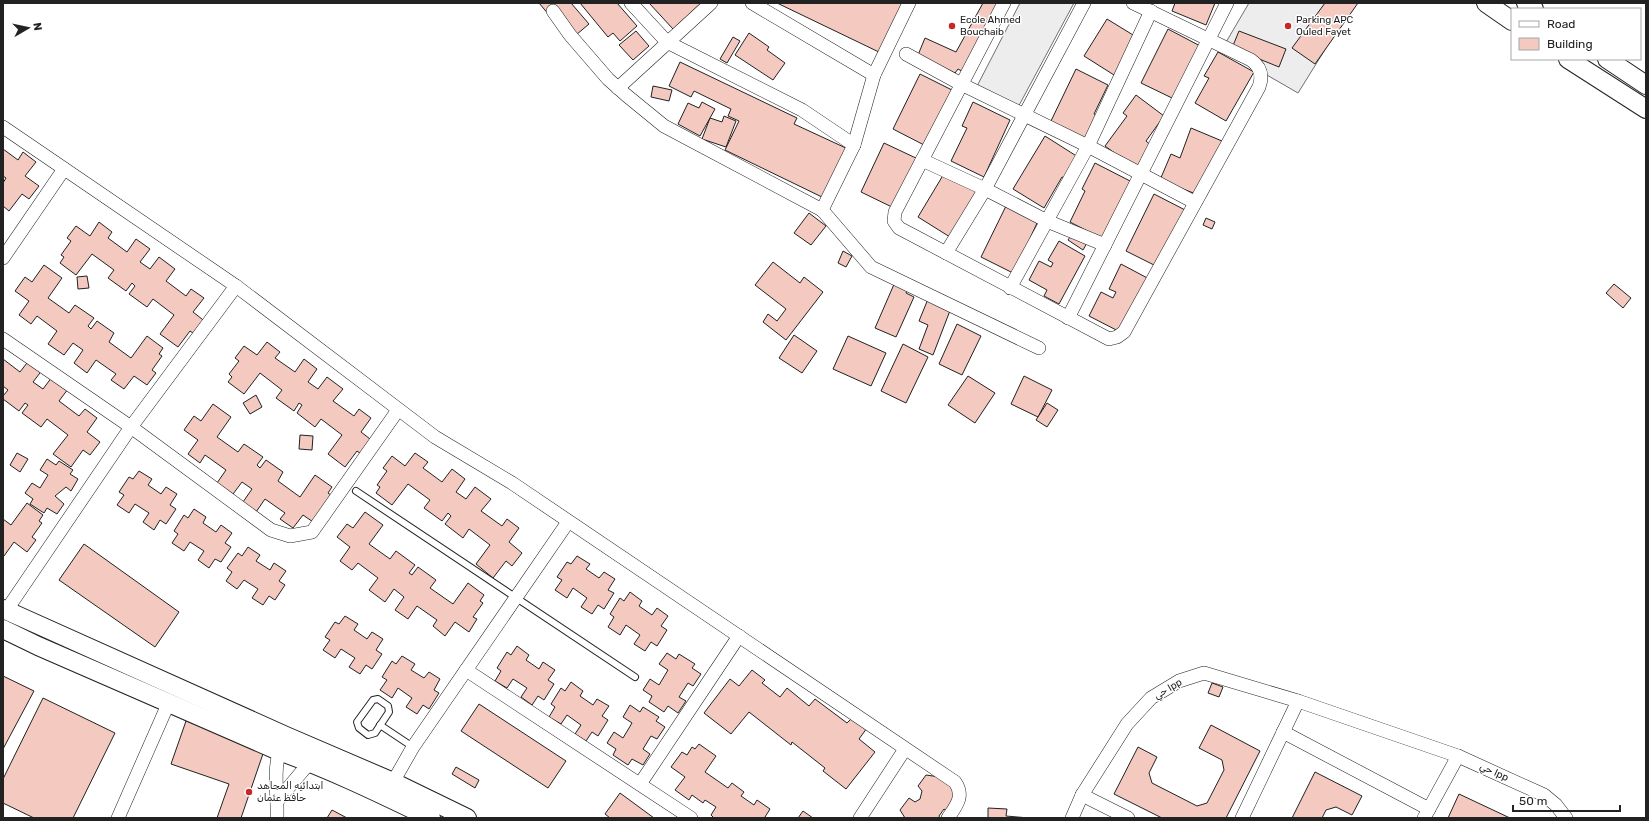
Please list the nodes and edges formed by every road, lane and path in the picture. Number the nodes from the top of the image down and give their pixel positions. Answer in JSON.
{"nodes":[{"id":1,"x":631,"y":3,"type":"edge"},
{"id":2,"x":711,"y":3,"type":"edge"},
{"id":3,"x":752,"y":3,"type":"edge"},
{"id":4,"x":909,"y":3,"type":"edge"},
{"id":5,"x":1004,"y":3,"type":"edge"},
{"id":6,"x":1084,"y":3,"type":"edge"},
{"id":7,"x":1133,"y":3,"type":"edge"},
{"id":8,"x":1227,"y":3,"type":"edge"},
{"id":9,"x":1486,"y":3,"type":"edge"},
{"id":10,"x":1153,"y":9,"type":"junction"},
{"id":11,"x":553,"y":11,"type":"dead end"},
{"id":12,"x":1511,"y":20,"type":"edge"},
{"id":13,"x":1209,"y":39,"type":"junction"},
{"id":14,"x":667,"y":42,"type":"junction"},
{"id":15,"x":906,"y":54,"type":"dead end"},
{"id":16,"x":1570,"y":60,"type":"edge"},
{"id":17,"x":1608,"y":60,"type":"edge"},
{"id":18,"x":874,"y":75,"type":"junction"},
{"id":19,"x":961,"y":84,"type":"junction"},
{"id":20,"x":1646,"y":85,"type":"edge"},
{"id":21,"x":618,"y":88,"type":"junction"},
{"id":22,"x":1646,"y":109,"type":"edge"},
{"id":23,"x":1024,"y":115,"type":"junction"},
{"id":24,"x":3,"y":127,"type":"edge"},
{"id":25,"x":854,"y":145,"type":"junction"},
{"id":26,"x":1088,"y":146,"type":"junction"},
{"id":27,"x":922,"y":160,"type":"junction"},
{"id":28,"x":64,"y":169,"type":"junction"},
{"id":29,"x":1141,"y":174,"type":"junction"},
{"id":30,"x":985,"y":189,"type":"junction"},
{"id":31,"x":1194,"y":202,"type":"junction"},
{"id":32,"x":822,"y":210,"type":"junction"},
{"id":33,"x":1047,"y":221,"type":"junction"},
{"id":34,"x":1105,"y":245,"type":"junction"},
{"id":35,"x":946,"y":253,"type":"junction"},
{"id":36,"x":3,"y":258,"type":"edge"},
{"id":37,"x":236,"y":286,"type":"junction"},
{"id":38,"x":1010,"y":288,"type":"junction"},
{"id":39,"x":1068,"y":318,"type":"junction"},
{"id":40,"x":3,"y":339,"type":"edge"},
{"id":41,"x":1039,"y":348,"type":"dead end"},
{"id":42,"x":398,"y":410,"type":"junction"},
{"id":43,"x":131,"y":427,"type":"junction"},
{"id":44,"x":356,"y":491,"type":"dead end"},
{"id":45,"x":568,"y":522,"type":"junction"},
{"id":46,"x":517,"y":598,"type":"junction"},
{"id":47,"x":5,"y":610,"type":"edge"},
{"id":48,"x":3,"y":629,"type":"edge"},
{"id":49,"x":738,"y":636,"type":"junction"},
{"id":50,"x":466,"y":670,"type":"junction"},
{"id":51,"x":635,"y":677,"type":"dead end"},
{"id":52,"x":1298,"y":701,"type":"junction"},
{"id":53,"x":169,"y":702,"type":"junction"},
{"id":54,"x":380,"y":725,"type":"junction"},
{"id":55,"x":1283,"y":732,"type":"junction"},
{"id":56,"x":283,"y":743,"type":"junction"},
{"id":57,"x":413,"y":747,"type":"junction"},
{"id":58,"x":905,"y":749,"type":"junction"},
{"id":59,"x":313,"y":755,"type":"junction"},
{"id":60,"x":1458,"y":756,"type":"junction"},
{"id":61,"x":393,"y":782,"type":"junction"},
{"id":62,"x":640,"y":784,"type":"junction"},
{"id":63,"x":1082,"y":795,"type":"junction"},
{"id":64,"x":278,"y":800,"type":"junction"},
{"id":65,"x":1427,"y":813,"type":"edge"},
{"id":66,"x":118,"y":818,"type":"edge"},
{"id":67,"x":277,"y":818,"type":"edge"},
{"id":68,"x":431,"y":818,"type":"edge"},
{"id":69,"x":467,"y":818,"type":"edge"},
{"id":70,"x":691,"y":818,"type":"edge"},
{"id":71,"x":860,"y":818,"type":"edge"},
{"id":72,"x":948,"y":818,"type":"edge"},
{"id":73,"x":1072,"y":818,"type":"edge"},
{"id":74,"x":1128,"y":818,"type":"edge"},
{"id":75,"x":1242,"y":818,"type":"edge"},
{"id":76,"x":1566,"y":818,"type":"edge"}],
"edges":[{"from":1,"to":14,"type":"street"},
{"from":2,"to":14,"type":"street"},
{"from":3,"to":18,"type":"street"},
{"from":4,"to":18,"type":"street"},
{"from":5,"to":19,"type":"street"},
{"from":6,"to":23,"type":"street"},
{"from":7,"to":10,"type":"street"},
{"from":8,"to":13,"type":"street"},
{"from":9,"to":12,"type":"main road"},
{"from":10,"to":13,"type":"street"},
{"from":10,"to":26,"type":"street"},
{"from":11,"to":21,"type":"street"},
{"from":13,"to":29,"type":"street"},
{"from":13,"to":31,"type":"street"},
{"from":14,"to":21,"type":"street"},
{"from":14,"to":25,"type":"street"},
{"from":15,"to":19,"type":"street"},
{"from":16,"to":22,"type":"main road"},
{"from":17,"to":20,"type":"main road"},
{"from":18,"to":25,"type":"street"},
{"from":19,"to":23,"type":"street"},
{"from":19,"to":27,"type":"street"},
{"from":21,"to":32,"type":"street"},
{"from":23,"to":26,"type":"street"},
{"from":23,"to":30,"type":"street"},
{"from":24,"to":28,"type":"street"},
{"from":25,"to":32,"type":"street"},
{"from":26,"to":29,"type":"street"},
{"from":26,"to":33,"type":"street"},
{"from":27,"to":30,"type":"street"},
{"from":27,"to":35,"type":"street"},
{"from":28,"to":36,"type":"street"},
{"from":28,"to":37,"type":"street"},
{"from":29,"to":31,"type":"street"},
{"from":29,"to":34,"type":"street"},
{"from":30,"to":33,"type":"street"},
{"from":30,"to":35,"type":"street"},
{"from":31,"to":39,"type":"street"},
{"from":32,"to":41,"type":"street"},
{"from":33,"to":34,"type":"street"},
{"from":33,"to":38,"type":"street"},
{"from":34,"to":39,"type":"street"},
{"from":35,"to":38,"type":"street"},
{"from":37,"to":42,"type":"street"},
{"from":37,"to":43,"type":"street"},
{"from":38,"to":39,"type":"street"},
{"from":40,"to":43,"type":"street"},
{"from":42,"to":43,"type":"street"},
{"from":42,"to":45,"type":"street"},
{"from":43,"to":47,"type":"street"},
{"from":44,"to":46,"type":"lane"},
{"from":45,"to":46,"type":"street"},
{"from":45,"to":49,"type":"street"},
{"from":46,"to":50,"type":"street"},
{"from":46,"to":51,"type":"lane"},
{"from":47,"to":56,"type":"main road"},
{"from":48,"to":53,"type":"main road"},
{"from":49,"to":58,"type":"street"},
{"from":49,"to":62,"type":"street"},
{"from":50,"to":57,"type":"street"},
{"from":50,"to":62,"type":"street"},
{"from":52,"to":55,"type":"street"},
{"from":52,"to":60,"type":"street","name":"حي lpp"},
{"from":52,"to":63,"type":"street","name":"حي lpp"},
{"from":53,"to":56,"type":"main road"},
{"from":53,"to":66,"type":"street"},
{"from":54,"to":54,"type":"lane"},
{"from":54,"to":57,"type":"lane"},
{"from":55,"to":65,"type":"street"},
{"from":55,"to":75,"type":"street"},
{"from":56,"to":59,"type":"main road"},
{"from":56,"to":64,"type":"street"},
{"from":57,"to":61,"type":"street"},
{"from":58,"to":71,"type":"street"},
{"from":58,"to":72,"type":"street"},
{"from":59,"to":61,"type":"main road"},
{"from":59,"to":64,"type":"street"},
{"from":59,"to":68,"type":"main road"},
{"from":60,"to":65,"type":"street"},
{"from":60,"to":76,"type":"street","name":"حي lpp"},
{"from":61,"to":69,"type":"main road"},
{"from":62,"to":70,"type":"street"},
{"from":63,"to":73,"type":"street","name":"حي lpp"},
{"from":63,"to":74,"type":"street"},
{"from":64,"to":67,"type":"street"}]}
